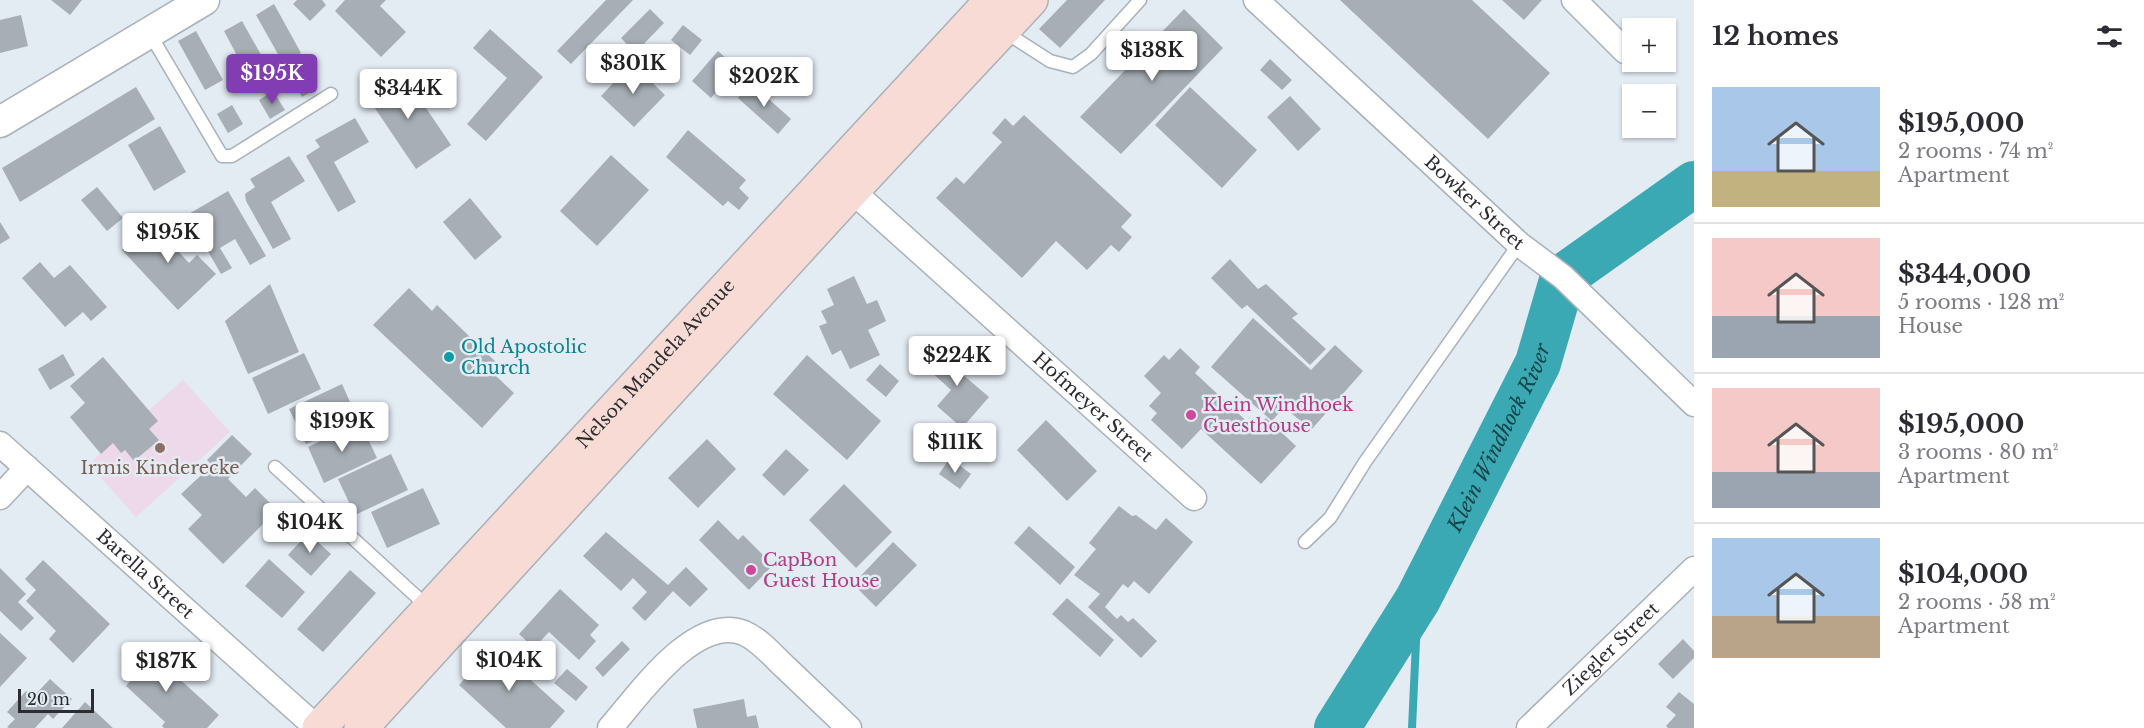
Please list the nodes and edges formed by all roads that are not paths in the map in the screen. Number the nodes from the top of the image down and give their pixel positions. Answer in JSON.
{"nodes":[{"id":1,"x":204,"y":0,"type":"edge"},
{"id":2,"x":992,"y":0,"type":"edge"},
{"id":3,"x":1031,"y":0,"type":"edge"},
{"id":4,"x":1140,"y":0,"type":"edge"},
{"id":5,"x":1256,"y":0,"type":"edge"},
{"id":6,"x":1574,"y":0,"type":"edge"},
{"id":7,"x":1003,"y":30,"type":"junction"},
{"id":8,"x":150,"y":34,"type":"junction"},
{"id":9,"x":1622,"y":48,"type":"edge"},
{"id":10,"x":331,"y":94,"type":"dead end"},
{"id":11,"x":0,"y":122,"type":"edge"},
{"id":12,"x":842,"y":182,"type":"junction"},
{"id":13,"x":1519,"y":244,"type":"junction"},
{"id":14,"x":1694,"y":404,"type":"edge"},
{"id":15,"x":0,"y":444,"type":"edge"},
{"id":16,"x":275,"y":466,"type":"dead end"},
{"id":17,"x":27,"y":468,"type":"junction"},
{"id":18,"x":0,"y":497,"type":"edge"},
{"id":19,"x":1194,"y":498,"type":"dead end"},
{"id":20,"x":1305,"y":542,"type":"dead end"},
{"id":21,"x":1694,"y":569,"type":"edge"},
{"id":22,"x":429,"y":608,"type":"junction"},
{"id":23,"x":318,"y":728,"type":"edge"},
{"id":24,"x":361,"y":728,"type":"edge"},
{"id":25,"x":610,"y":728,"type":"edge"},
{"id":26,"x":849,"y":728,"type":"edge"},
{"id":27,"x":1529,"y":728,"type":"edge"}],
"edges":[{"from":1,"to":8,"type":"street"},
{"from":2,"to":12,"type":"main road","name":"Nelson Mandela Avenue"},
{"from":3,"to":7,"type":"main road","name":"Nelson Mandela Avenue"},
{"from":4,"to":7,"type":"lane"},
{"from":5,"to":13,"type":"street","name":"Bowker Street"},
{"from":6,"to":9,"type":"street"},
{"from":7,"to":12,"type":"main road","name":"Nelson Mandela Avenue"},
{"from":8,"to":10,"type":"lane"},
{"from":8,"to":11,"type":"street"},
{"from":12,"to":19,"type":"street","name":"Hofmeyer Street"},
{"from":12,"to":22,"type":"main road","name":"Nelson Mandela Avenue"},
{"from":12,"to":24,"type":"main road","name":"Nelson Mandela Avenue"},
{"from":13,"to":14,"type":"street","name":"Bowker Street"},
{"from":13,"to":20,"type":"lane"},
{"from":15,"to":17,"type":"street","name":"Barella Street"},
{"from":16,"to":22,"type":"lane"},
{"from":17,"to":18,"type":"street"},
{"from":17,"to":23,"type":"street","name":"Barella Street"},
{"from":21,"to":27,"type":"street","name":"Ziegler Street"},
{"from":22,"to":23,"type":"main road","name":"Nelson Mandela Avenue"},
{"from":25,"to":26,"type":"street"}]}
